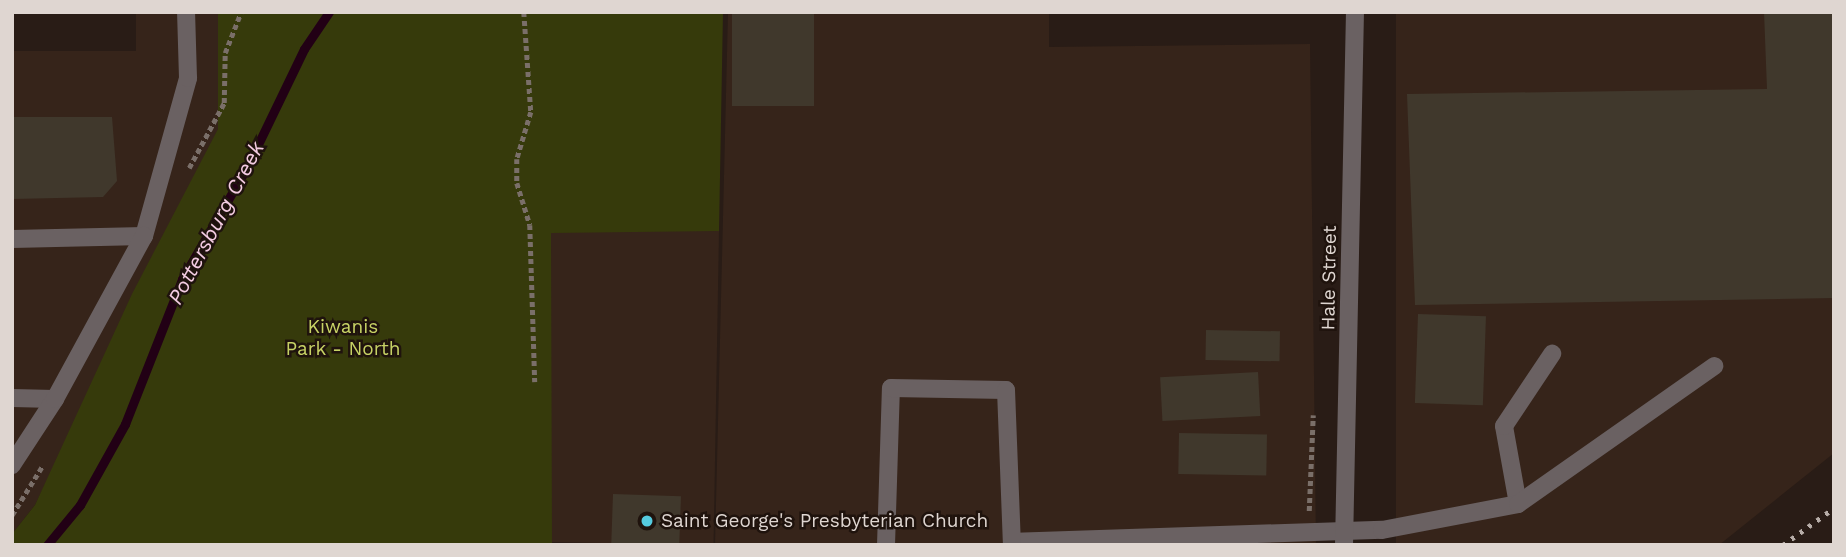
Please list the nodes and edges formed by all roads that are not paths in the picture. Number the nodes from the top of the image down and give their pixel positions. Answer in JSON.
{"nodes":[{"id":1,"x":186,"y":12,"type":"edge"},
{"id":2,"x":1355,"y":12,"type":"edge"},
{"id":3,"x":144,"y":236,"type":"junction"},
{"id":4,"x":12,"y":239,"type":"edge"},
{"id":5,"x":1552,"y":354,"type":"dead end"},
{"id":6,"x":1714,"y":366,"type":"dead end"},
{"id":7,"x":12,"y":398,"type":"edge"},
{"id":8,"x":55,"y":399,"type":"junction"},
{"id":9,"x":12,"y":464,"type":"edge"},
{"id":10,"x":1518,"y":504,"type":"junction"},
{"id":11,"x":1345,"y":539,"type":"edge"},
{"id":12,"x":1012,"y":544,"type":"edge"},
{"id":13,"x":886,"y":545,"type":"edge"}],
"edges":[{"from":1,"to":3,"type":"street"},
{"from":2,"to":11,"type":"street","name":"Hale Street"},
{"from":3,"to":4,"type":"street"},
{"from":3,"to":8,"type":"street"},
{"from":5,"to":10,"type":"street"},
{"from":6,"to":10,"type":"street"},
{"from":7,"to":8,"type":"street"},
{"from":8,"to":9,"type":"street"},
{"from":10,"to":11,"type":"street"},
{"from":11,"to":12,"type":"street"},
{"from":12,"to":13,"type":"street"}]}
